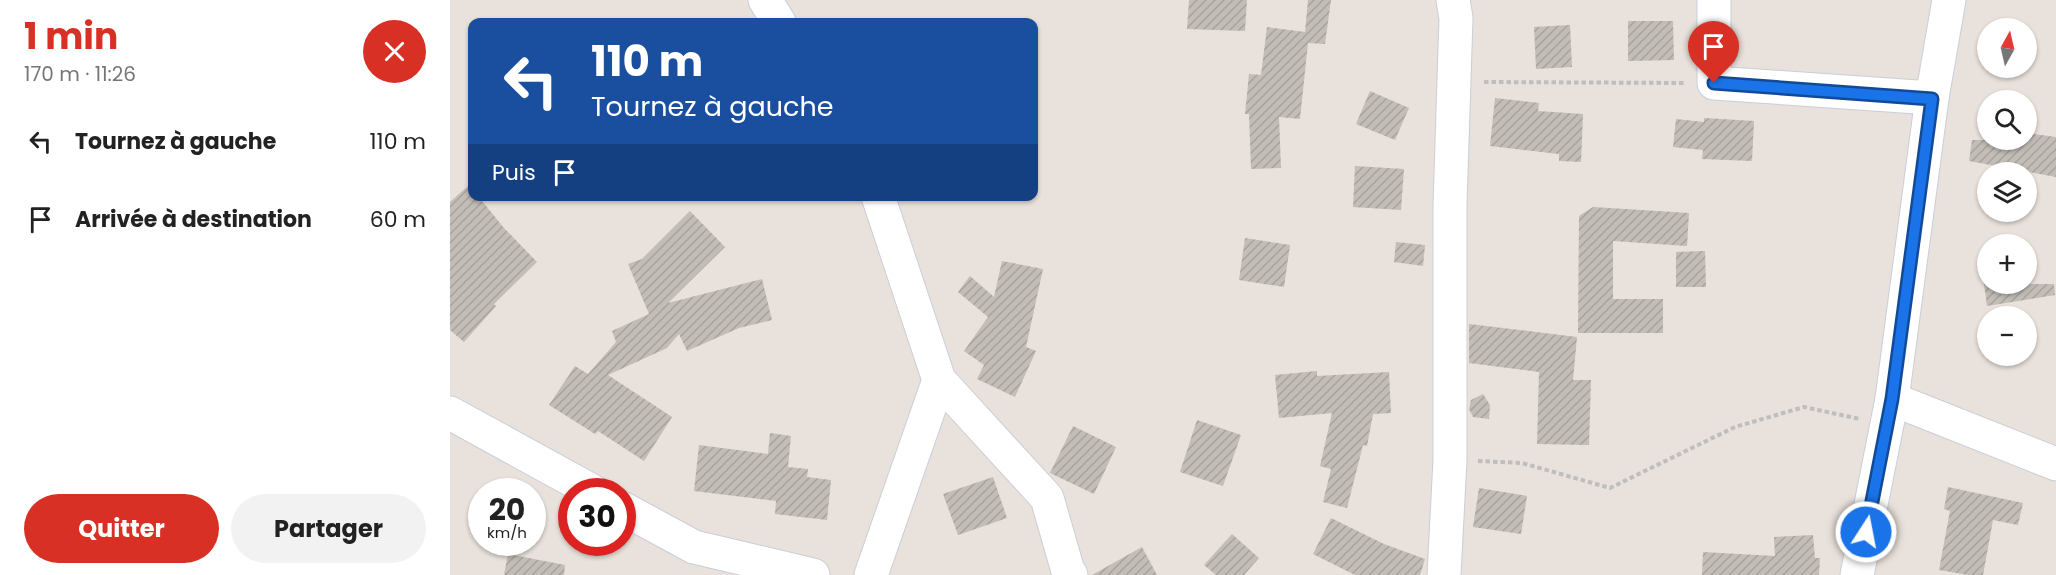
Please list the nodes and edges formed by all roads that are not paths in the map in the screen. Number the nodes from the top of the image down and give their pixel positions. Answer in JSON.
{"nodes":[{"id":1,"x":765,"y":0,"type":"edge"},
{"id":2,"x":1453,"y":0,"type":"edge"},
{"id":3,"x":1714,"y":0,"type":"edge"},
{"id":4,"x":1949,"y":0,"type":"edge"},
{"id":5,"x":776,"y":18,"type":"edge"},
{"id":6,"x":1932,"y":99,"type":"junction"},
{"id":7,"x":880,"y":201,"type":"edge"},
{"id":8,"x":939,"y":380,"type":"junction"},
{"id":9,"x":1889,"y":412,"type":"junction"},
{"id":10,"x":450,"y":413,"type":"edge"},
{"id":11,"x":2056,"y":464,"type":"edge"},
{"id":12,"x":568,"y":478,"type":"edge"},
{"id":13,"x":636,"y":515,"type":"edge"},
{"id":14,"x":1062,"y":574,"type":"edge"},
{"id":15,"x":813,"y":575,"type":"edge"},
{"id":16,"x":871,"y":575,"type":"edge"},
{"id":17,"x":1444,"y":575,"type":"edge"},
{"id":18,"x":1857,"y":575,"type":"edge"}],
"edges":[{"from":1,"to":5,"type":"street"},
{"from":2,"to":17,"type":"street"},
{"from":3,"to":6,"type":"street"},
{"from":4,"to":6,"type":"street"},
{"from":6,"to":9,"type":"street"},
{"from":7,"to":8,"type":"street"},
{"from":8,"to":14,"type":"street"},
{"from":8,"to":16,"type":"street"},
{"from":9,"to":11,"type":"street"},
{"from":9,"to":18,"type":"street"},
{"from":10,"to":12,"type":"street"},
{"from":13,"to":15,"type":"street"}]}
